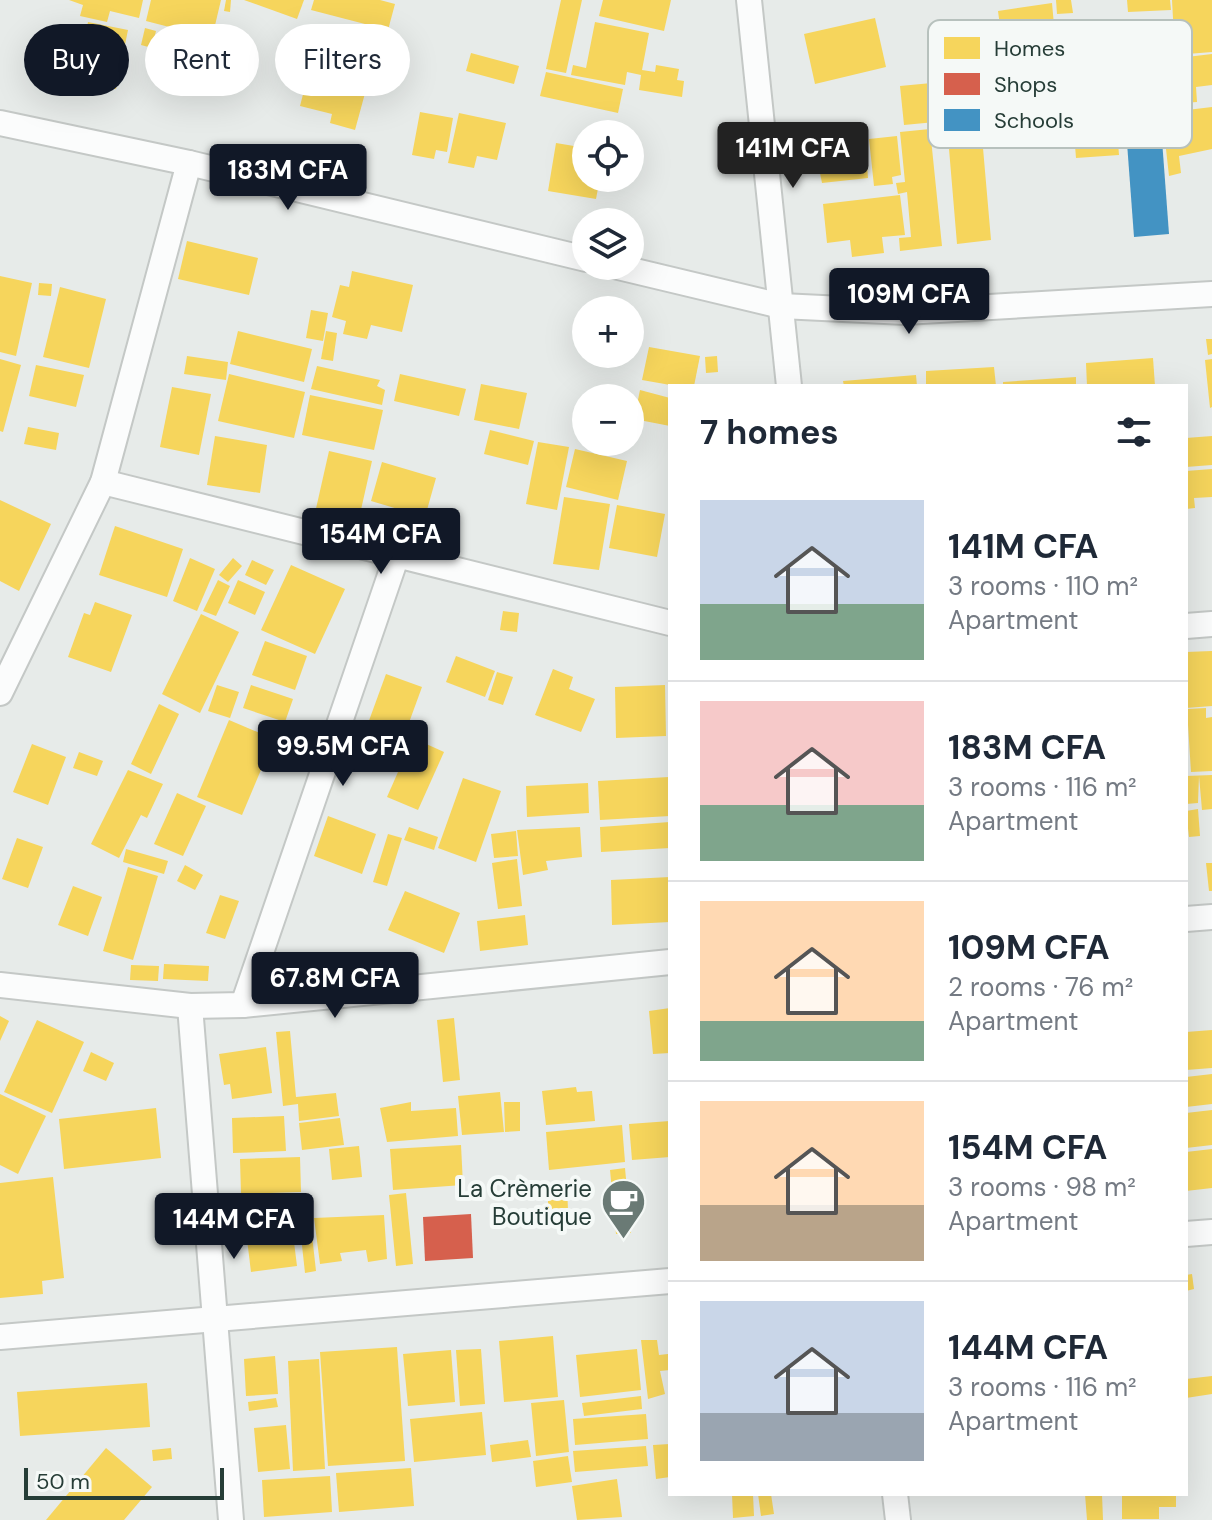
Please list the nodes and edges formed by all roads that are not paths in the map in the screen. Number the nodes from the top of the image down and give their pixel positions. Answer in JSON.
{"nodes":[{"id":1,"x":749,"y":0,"type":"edge"},
{"id":2,"x":0,"y":123,"type":"edge"},
{"id":3,"x":189,"y":163,"type":"junction"},
{"id":4,"x":572,"y":256,"type":"edge"},
{"id":5,"x":644,"y":273,"type":"edge"},
{"id":6,"x":1212,"y":294,"type":"edge"},
{"id":7,"x":781,"y":306,"type":"junction"},
{"id":8,"x":789,"y":384,"type":"edge"},
{"id":9,"x":103,"y":482,"type":"junction"},
{"id":10,"x":397,"y":555,"type":"junction"},
{"id":11,"x":668,"y":623,"type":"edge"},
{"id":12,"x":1212,"y":624,"type":"edge"},
{"id":13,"x":1188,"y":626,"type":"edge"},
{"id":14,"x":0,"y":693,"type":"edge"},
{"id":15,"x":1212,"y":917,"type":"edge"},
{"id":16,"x":1188,"y":919,"type":"edge"},
{"id":17,"x":668,"y":962,"type":"edge"},
{"id":18,"x":0,"y":985,"type":"edge"},
{"id":19,"x":243,"y":1005,"type":"junction"},
{"id":20,"x":190,"y":1006,"type":"junction"},
{"id":21,"x":1212,"y":1232,"type":"edge"},
{"id":22,"x":1188,"y":1234,"type":"edge"},
{"id":23,"x":668,"y":1281,"type":"edge"},
{"id":24,"x":215,"y":1319,"type":"junction"},
{"id":25,"x":0,"y":1337,"type":"edge"},
{"id":26,"x":895,"y":1496,"type":"edge"},
{"id":27,"x":231,"y":1520,"type":"edge"},
{"id":28,"x":898,"y":1520,"type":"edge"}],
"edges":[{"from":1,"to":7,"type":"street"},
{"from":2,"to":3,"type":"street"},
{"from":3,"to":4,"type":"street"},
{"from":3,"to":9,"type":"street"},
{"from":5,"to":7,"type":"street"},
{"from":6,"to":7,"type":"street"},
{"from":7,"to":8,"type":"street"},
{"from":9,"to":10,"type":"street"},
{"from":9,"to":14,"type":"street"},
{"from":10,"to":11,"type":"street"},
{"from":10,"to":19,"type":"street"},
{"from":12,"to":13,"type":"street"},
{"from":15,"to":16,"type":"street"},
{"from":17,"to":19,"type":"street"},
{"from":18,"to":20,"type":"street"},
{"from":19,"to":20,"type":"street"},
{"from":20,"to":24,"type":"street"},
{"from":21,"to":22,"type":"street"},
{"from":23,"to":24,"type":"street"},
{"from":24,"to":25,"type":"street"},
{"from":24,"to":27,"type":"street"},
{"from":26,"to":28,"type":"street"}]}
